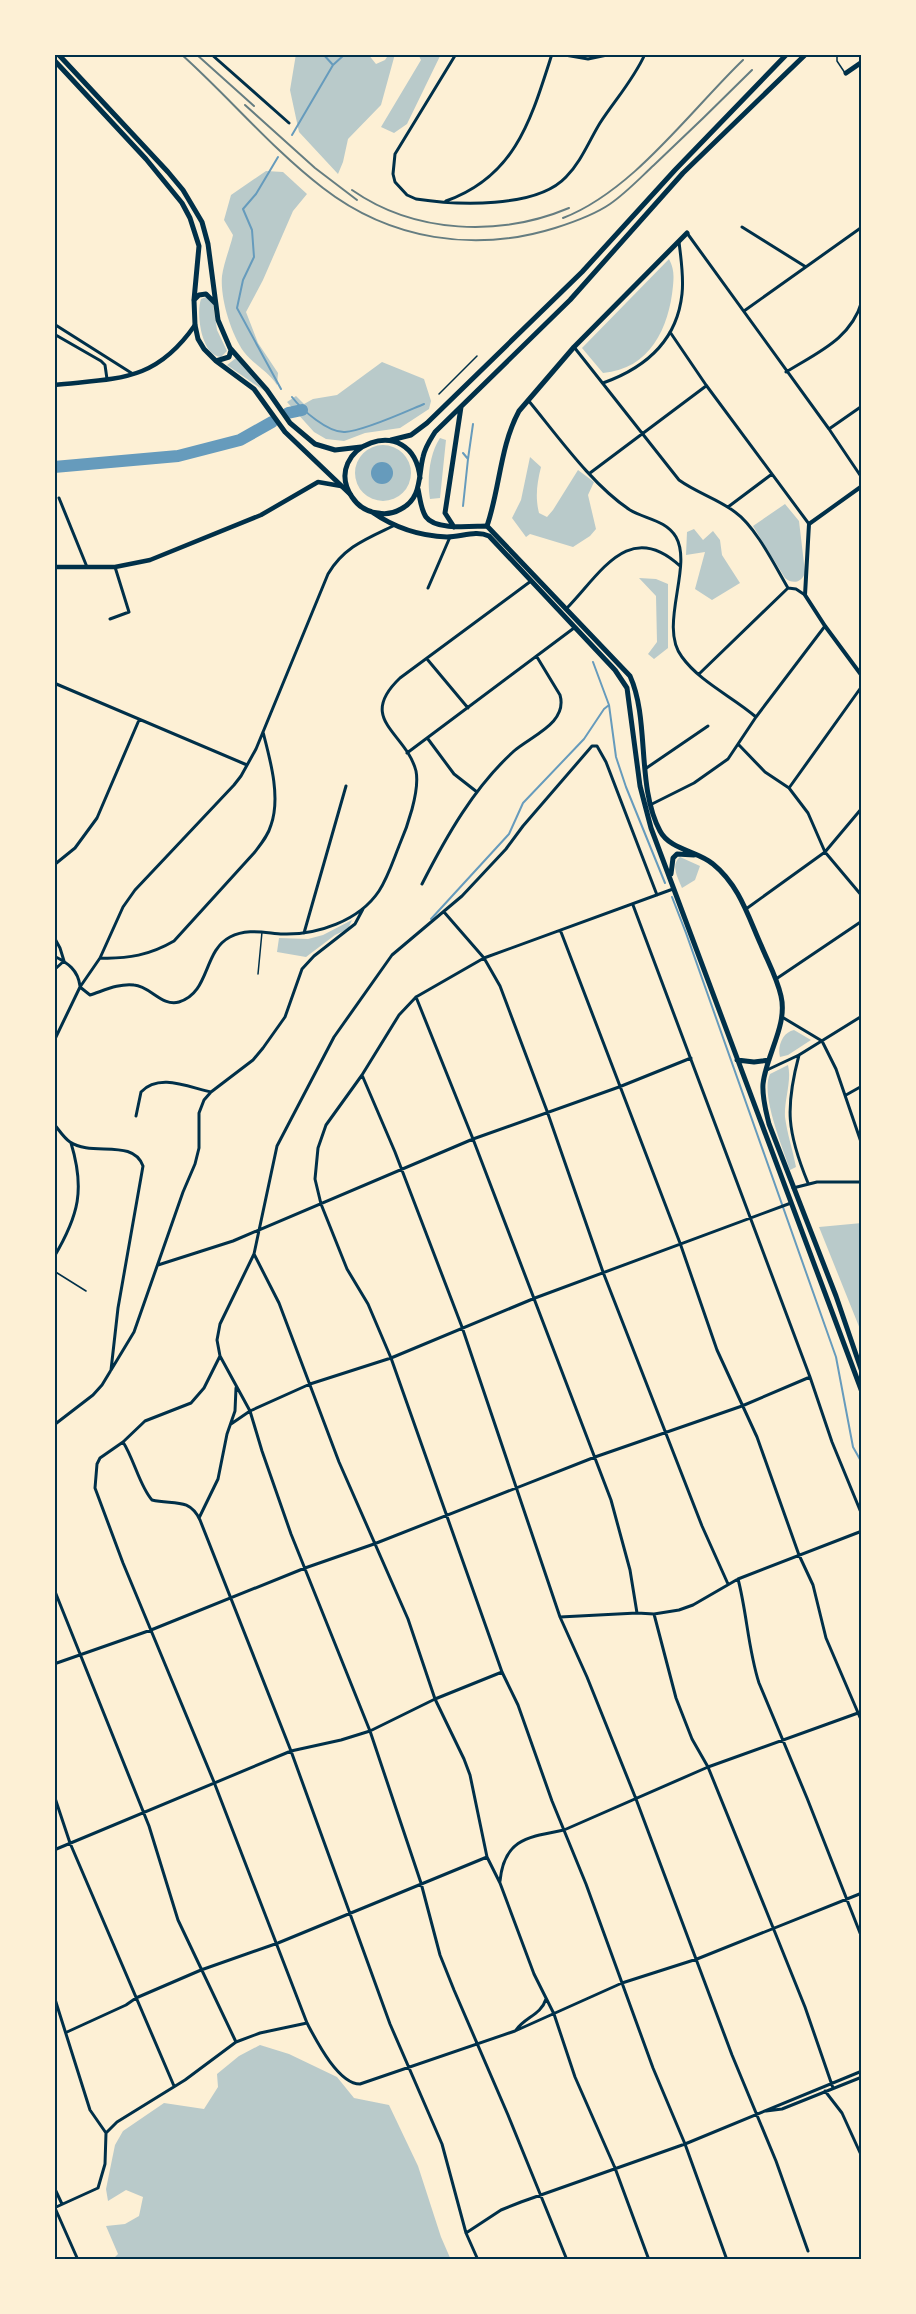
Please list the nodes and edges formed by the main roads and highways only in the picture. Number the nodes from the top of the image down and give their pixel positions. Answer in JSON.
{"nodes":[{"id":1,"x":58,"y":54,"type":"edge"},
{"id":2,"x":788,"y":54,"type":"edge"},
{"id":3,"x":806,"y":54,"type":"edge"},
{"id":4,"x":54,"y":60,"type":"edge"},
{"id":5,"x":862,"y":62,"type":"edge"},
{"id":6,"x":846,"y":73,"type":"road end"},
{"id":7,"x":687,"y":233,"type":"road end"},
{"id":8,"x":194,"y":300,"type":"junction"},
{"id":9,"x":216,"y":304,"type":"junction"},
{"id":10,"x":195,"y":325,"type":"junction"},
{"id":11,"x":230,"y":348,"type":"junction"},
{"id":12,"x":216,"y":361,"type":"junction"},
{"id":13,"x":54,"y":385,"type":"edge"},
{"id":14,"x":462,"y":405,"type":"junction"},
{"id":15,"x":390,"y":440,"type":"junction"},
{"id":16,"x":361,"y":447,"type":"junction"},
{"id":17,"x":420,"y":478,"type":"junction"},
{"id":18,"x":341,"y":486,"type":"junction"},
{"id":19,"x":418,"y":489,"type":"junction"},
{"id":20,"x":350,"y":494,"type":"junction"},
{"id":21,"x":372,"y":512,"type":"junction"},
{"id":22,"x":488,"y":526,"type":"junction"},
{"id":23,"x":454,"y":527,"type":"junction"},
{"id":24,"x":54,"y":567,"type":"edge"},
{"id":25,"x":701,"y":856,"type":"junction"},
{"id":26,"x":670,"y":877,"type":"junction"},
{"id":27,"x":769,"y":1059,"type":"junction"},
{"id":28,"x":737,"y":1060,"type":"junction"},
{"id":29,"x":862,"y":1372,"type":"edge"},
{"id":30,"x":862,"y":1392,"type":"edge"}],
"edges":[{"from":1,"to":9,"type":"main road"},
{"from":2,"to":15,"type":"main road"},
{"from":3,"to":14,"type":"main road"},
{"from":4,"to":8,"type":"main road"},
{"from":5,"to":6,"type":"main road"},
{"from":7,"to":22,"type":"main road"},
{"from":8,"to":9,"type":"main road"},
{"from":8,"to":10,"type":"main road"},
{"from":9,"to":11,"type":"main road"},
{"from":10,"to":12,"type":"main road"},
{"from":10,"to":13,"type":"main road"},
{"from":11,"to":12,"type":"main road"},
{"from":11,"to":16,"type":"main road"},
{"from":12,"to":18,"type":"main road"},
{"from":14,"to":17,"type":"main road"},
{"from":14,"to":23,"type":"main road"},
{"from":15,"to":16,"type":"main road"},
{"from":15,"to":17,"type":"main road"},
{"from":16,"to":20,"type":"main road"},
{"from":17,"to":19,"type":"main road"},
{"from":18,"to":20,"type":"main road"},
{"from":18,"to":24,"type":"main road"},
{"from":19,"to":21,"type":"main road"},
{"from":19,"to":23,"type":"main road"},
{"from":20,"to":21,"type":"main road"},
{"from":21,"to":26,"type":"main road"},
{"from":22,"to":23,"type":"main road"},
{"from":22,"to":25,"type":"main road"},
{"from":25,"to":26,"type":"main road"},
{"from":25,"to":27,"type":"main road"},
{"from":26,"to":28,"type":"main road"},
{"from":27,"to":28,"type":"main road"},
{"from":27,"to":29,"type":"main road"},
{"from":28,"to":30,"type":"main road"}]}
